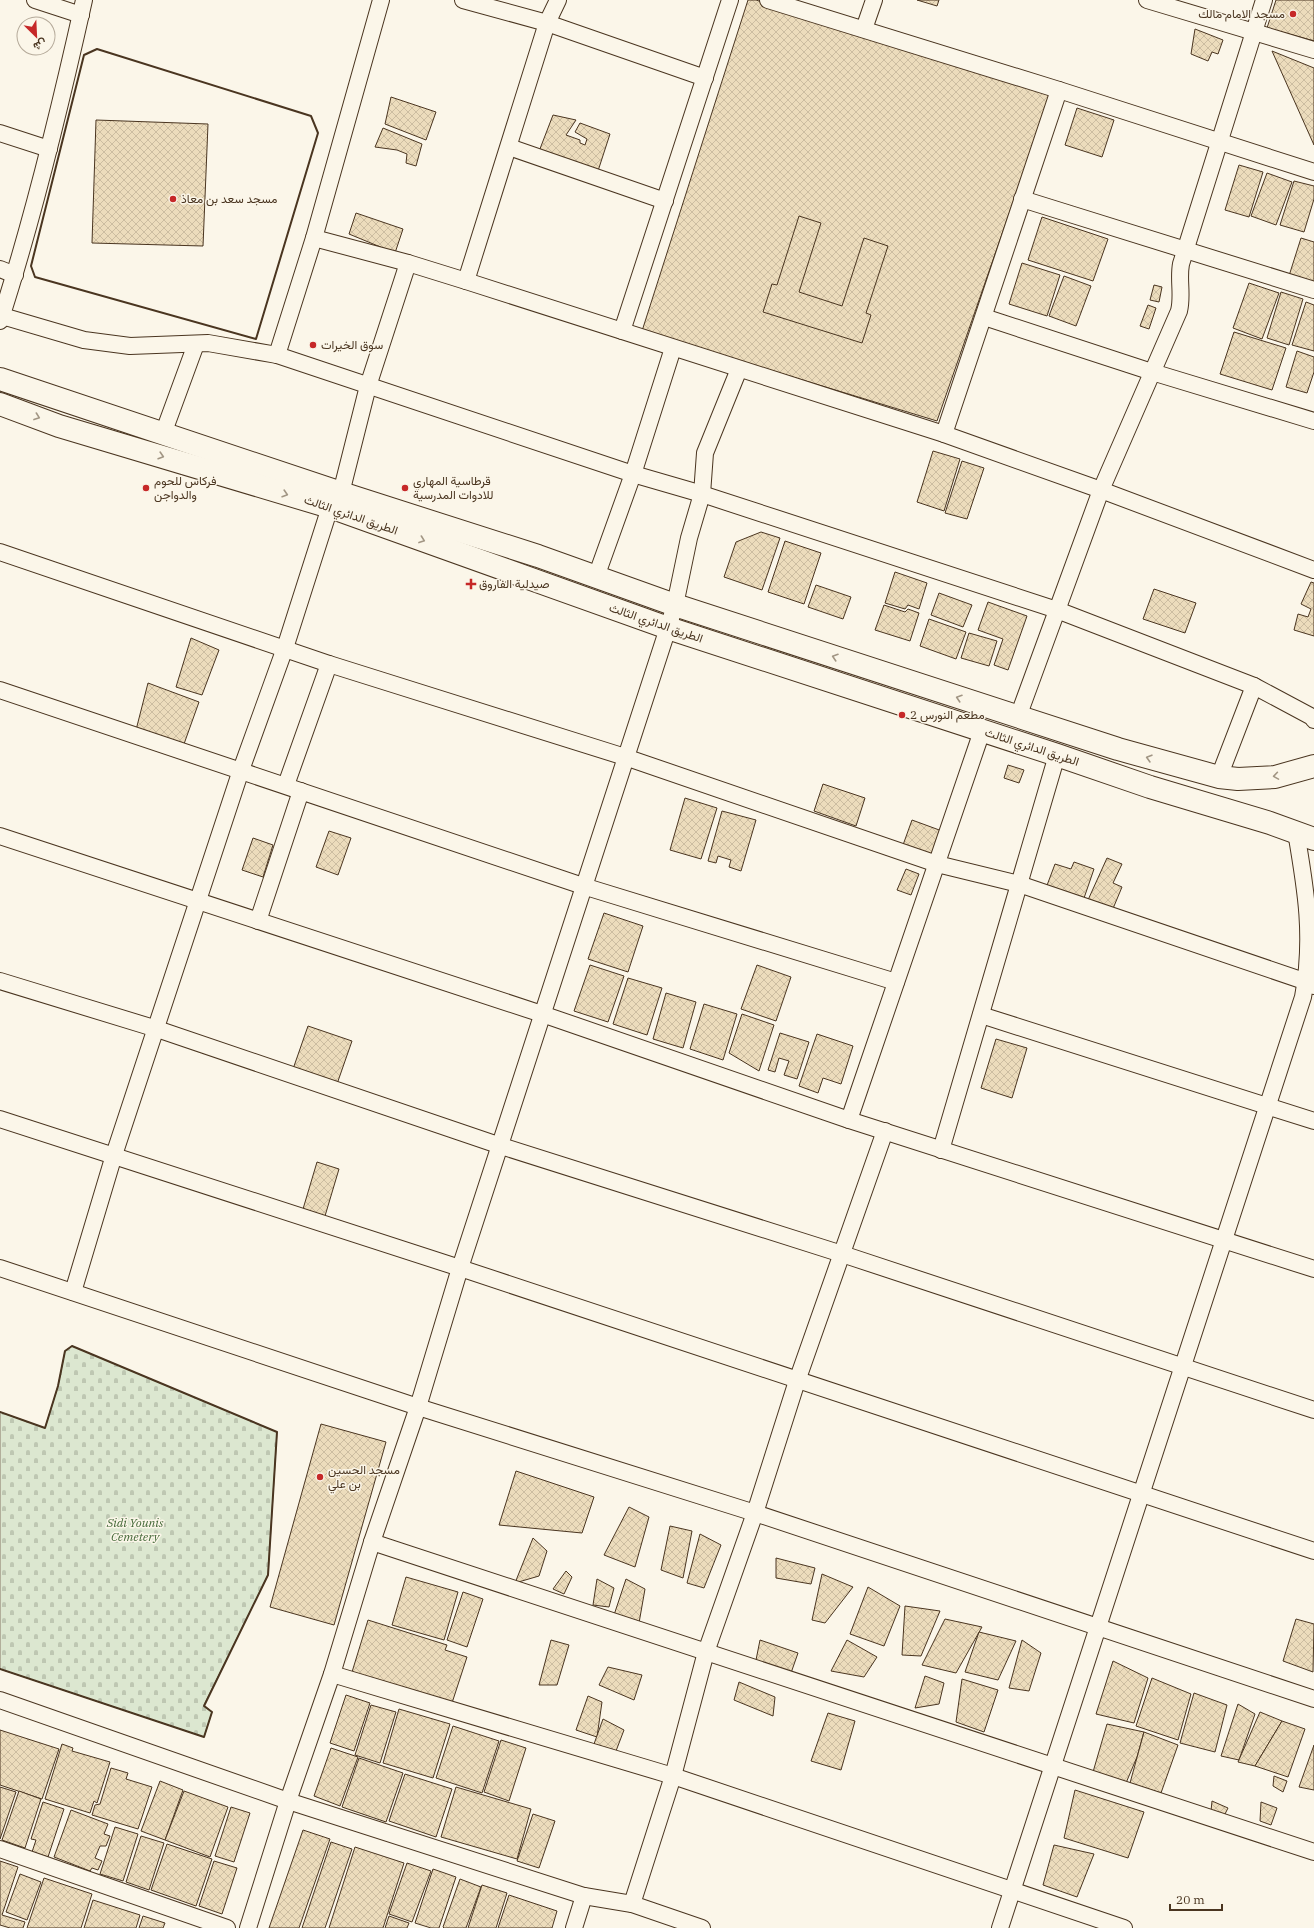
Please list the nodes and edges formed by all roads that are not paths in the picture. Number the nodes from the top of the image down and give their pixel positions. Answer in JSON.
{"nodes":[{"id":1,"x":35,"y":0,"type":"edge"},
{"id":2,"x":381,"y":0,"type":"edge"},
{"id":3,"x":463,"y":0,"type":"edge"},
{"id":4,"x":558,"y":0,"type":"edge"},
{"id":5,"x":730,"y":0,"type":"edge"},
{"id":6,"x":768,"y":0,"type":"edge"},
{"id":7,"x":874,"y":0,"type":"edge"},
{"id":8,"x":1147,"y":0,"type":"edge"},
{"id":9,"x":1264,"y":0,"type":"edge"},
{"id":10,"x":82,"y":7,"type":"edge"},
{"id":11,"x":547,"y":23,"type":"junction"},
{"id":12,"x":864,"y":29,"type":"junction"},
{"id":13,"x":1254,"y":32,"type":"junction"},
{"id":14,"x":1314,"y":50,"type":"edge"},
{"id":15,"x":705,"y":78,"type":"junction"},
{"id":16,"x":1059,"y":90,"type":"junction"},
{"id":17,"x":0,"y":133,"type":"edge"},
{"id":18,"x":1220,"y":141,"type":"junction"},
{"id":19,"x":509,"y":147,"type":"junction"},
{"id":20,"x":48,"y":149,"type":"junction"},
{"id":21,"x":1314,"y":172,"type":"edge"},
{"id":22,"x":1022,"y":199,"type":"junction"},
{"id":23,"x":664,"y":201,"type":"junction"},
{"id":24,"x":314,"y":238,"type":"junction"},
{"id":25,"x":1185,"y":250,"type":"junction"},
{"id":26,"x":408,"y":263,"type":"junction"},
{"id":27,"x":7,"y":272,"type":"edge"},
{"id":28,"x":466,"y":281,"type":"junction"},
{"id":29,"x":1314,"y":290,"type":"edge"},
{"id":30,"x":984,"y":317,"type":"junction"},
{"id":31,"x":1,"y":319,"type":"edge"},
{"id":32,"x":622,"y":331,"type":"junction"},
{"id":33,"x":196,"y":344,"type":"junction"},
{"id":34,"x":673,"y":348,"type":"junction"},
{"id":35,"x":277,"y":355,"type":"junction"},
{"id":36,"x":739,"y":369,"type":"junction"},
{"id":37,"x":1152,"y":372,"type":"junction"},
{"id":38,"x":0,"y":379,"type":"edge"},
{"id":39,"x":368,"y":386,"type":"junction"},
{"id":40,"x":0,"y":404,"type":"edge"},
{"id":41,"x":1314,"y":421,"type":"edge"},
{"id":42,"x":163,"y":434,"type":"junction"},
{"id":43,"x":944,"y":434,"type":"junction"},
{"id":44,"x":633,"y":474,"type":"junction"},
{"id":45,"x":1101,"y":490,"type":"junction"},
{"id":46,"x":702,"y":494,"type":"junction"},
{"id":47,"x":336,"y":500,"type":"junction"},
{"id":48,"x":0,"y":552,"type":"edge"},
{"id":49,"x":1314,"y":570,"type":"edge"},
{"id":50,"x":596,"y":577,"type":"junction"},
{"id":51,"x":675,"y":605,"type":"junction"},
{"id":52,"x":1057,"y":610,"type":"junction"},
{"id":53,"x":668,"y":628,"type":"junction"},
{"id":54,"x":285,"y":648,"type":"junction"},
{"id":55,"x":329,"y":664,"type":"junction"},
{"id":56,"x":1254,"y":686,"type":"junction"},
{"id":57,"x":0,"y":690,"type":"edge"},
{"id":58,"x":1018,"y":717,"type":"junction"},
{"id":59,"x":1314,"y":720,"type":"edge"},
{"id":60,"x":982,"y":730,"type":"junction"},
{"id":61,"x":1057,"y":755,"type":"junction"},
{"id":62,"x":625,"y":758,"type":"junction"},
{"id":63,"x":1314,"y":766,"type":"edge"},
{"id":64,"x":241,"y":770,"type":"junction"},
{"id":65,"x":1220,"y":777,"type":"junction"},
{"id":66,"x":293,"y":788,"type":"junction"},
{"id":67,"x":1305,"y":835,"type":"edge"},
{"id":68,"x":0,"y":836,"type":"edge"},
{"id":69,"x":936,"y":864,"type":"junction"},
{"id":70,"x":1019,"y":884,"type":"junction"},
{"id":71,"x":583,"y":886,"type":"junction"},
{"id":72,"x":199,"y":902,"type":"junction"},
{"id":73,"x":258,"y":921,"type":"junction"},
{"id":74,"x":0,"y":981,"type":"edge"},
{"id":75,"x":896,"y":982,"type":"junction"},
{"id":76,"x":1310,"y":984,"type":"edge"},
{"id":77,"x":542,"y":1014,"type":"junction"},
{"id":78,"x":981,"y":1015,"type":"junction"},
{"id":79,"x":157,"y":1029,"type":"junction"},
{"id":80,"x":1268,"y":1108,"type":"junction"},
{"id":81,"x":0,"y":1119,"type":"edge"},
{"id":82,"x":849,"y":1120,"type":"junction"},
{"id":83,"x":1314,"y":1121,"type":"edge"},
{"id":84,"x":885,"y":1131,"type":"junction"},
{"id":85,"x":501,"y":1146,"type":"junction"},
{"id":86,"x":941,"y":1150,"type":"junction"},
{"id":87,"x":114,"y":1155,"type":"junction"},
{"id":88,"x":1224,"y":1240,"type":"junction"},
{"id":89,"x":842,"y":1254,"type":"junction"},
{"id":90,"x":0,"y":1268,"type":"edge"},
{"id":91,"x":460,"y":1268,"type":"junction"},
{"id":92,"x":1314,"y":1269,"type":"edge"},
{"id":93,"x":73,"y":1292,"type":"junction"},
{"id":94,"x":1183,"y":1367,"type":"junction"},
{"id":95,"x":797,"y":1381,"type":"junction"},
{"id":96,"x":418,"y":1407,"type":"junction"},
{"id":97,"x":1314,"y":1410,"type":"edge"},
{"id":98,"x":1142,"y":1494,"type":"junction"},
{"id":99,"x":754,"y":1514,"type":"junction"},
{"id":100,"x":372,"y":1542,"type":"junction"},
{"id":101,"x":1314,"y":1551,"type":"edge"},
{"id":102,"x":1098,"y":1628,"type":"junction"},
{"id":103,"x":706,"y":1652,"type":"junction"},
{"id":104,"x":332,"y":1674,"type":"junction"},
{"id":105,"x":1314,"y":1699,"type":"edge"},
{"id":106,"x":0,"y":1700,"type":"edge"},
{"id":107,"x":1053,"y":1766,"type":"junction"},
{"id":108,"x":673,"y":1776,"type":"junction"},
{"id":109,"x":288,"y":1801,"type":"junction"},
{"id":110,"x":0,"y":1849,"type":"edge"},
{"id":111,"x":1314,"y":1852,"type":"edge"},
{"id":112,"x":1013,"y":1890,"type":"junction"},
{"id":113,"x":584,"y":1896,"type":"junction"},
{"id":114,"x":632,"y":1904,"type":"junction"},
{"id":115,"x":671,"y":1923,"type":"edge"},
{"id":116,"x":227,"y":1928,"type":"edge"},
{"id":117,"x":248,"y":1928,"type":"edge"},
{"id":118,"x":574,"y":1928,"type":"edge"},
{"id":119,"x":702,"y":1928,"type":"edge"},
{"id":120,"x":1000,"y":1928,"type":"edge"},
{"id":121,"x":1124,"y":1928,"type":"edge"}],
"edges":[{"from":1,"to":10,"type":"street"},
{"from":2,"to":24,"type":"street"},
{"from":3,"to":11,"type":"street"},
{"from":4,"to":11,"type":"street"},
{"from":5,"to":15,"type":"street"},
{"from":6,"to":12,"type":"street"},
{"from":7,"to":12,"type":"street"},
{"from":8,"to":13,"type":"street"},
{"from":9,"to":13,"type":"street"},
{"from":10,"to":20,"type":"street"},
{"from":11,"to":15,"type":"street"},
{"from":11,"to":19,"type":"street"},
{"from":12,"to":16,"type":"street"},
{"from":13,"to":14,"type":"street"},
{"from":13,"to":18,"type":"street"},
{"from":15,"to":23,"type":"street"},
{"from":16,"to":18,"type":"street"},
{"from":16,"to":22,"type":"street"},
{"from":17,"to":20,"type":"street"},
{"from":18,"to":21,"type":"street"},
{"from":18,"to":25,"type":"street"},
{"from":19,"to":23,"type":"street"},
{"from":19,"to":28,"type":"street"},
{"from":20,"to":27,"type":"street"},
{"from":22,"to":25,"type":"street"},
{"from":22,"to":30,"type":"street"},
{"from":23,"to":32,"type":"street"},
{"from":24,"to":26,"type":"street"},
{"from":24,"to":35,"type":"street"},
{"from":25,"to":29,"type":"street"},
{"from":25,"to":37,"type":"street"},
{"from":26,"to":28,"type":"street"},
{"from":26,"to":39,"type":"street"},
{"from":27,"to":31,"type":"street"},
{"from":28,"to":32,"type":"street"},
{"from":30,"to":37,"type":"street"},
{"from":30,"to":43,"type":"street"},
{"from":31,"to":33,"type":"street"},
{"from":32,"to":34,"type":"street"},
{"from":33,"to":35,"type":"street"},
{"from":33,"to":42,"type":"street"},
{"from":34,"to":36,"type":"street"},
{"from":34,"to":44,"type":"street"},
{"from":35,"to":39,"type":"street"},
{"from":36,"to":43,"type":"street"},
{"from":36,"to":46,"type":"street"},
{"from":37,"to":41,"type":"street"},
{"from":37,"to":45,"type":"street"},
{"from":38,"to":42,"type":"highway","name":"الطريق الدائري الثالث"},
{"from":39,"to":44,"type":"street"},
{"from":39,"to":47,"type":"street"},
{"from":40,"to":47,"type":"highway","name":"الطريق الدائري الثالث","one_way":true},
{"from":42,"to":47,"type":"highway","name":"الطريق الدائري الثالث"},
{"from":43,"to":45,"type":"street"},
{"from":44,"to":46,"type":"street"},
{"from":44,"to":50,"type":"street"},
{"from":45,"to":49,"type":"street"},
{"from":45,"to":52,"type":"street"},
{"from":46,"to":51,"type":"street"},
{"from":46,"to":52,"type":"street"},
{"from":47,"to":50,"type":"highway","name":"الطريق الدائري الثالث"},
{"from":47,"to":53,"type":"highway","name":"الطريق الدائري الثالث","one_way":true},
{"from":47,"to":54,"type":"street"},
{"from":48,"to":54,"type":"street"},
{"from":50,"to":51,"type":"highway","name":"الطريق الدائري الثالث"},
{"from":51,"to":53,"type":"street"},
{"from":58,"to":51,"type":"highway","name":"الطريق الدائري الثالث","one_way":true},
{"from":52,"to":56,"type":"street"},
{"from":52,"to":58,"type":"street"},
{"from":53,"to":60,"type":"highway","name":"الطريق الدائري الثالث"},
{"from":53,"to":62,"type":"street"},
{"from":54,"to":55,"type":"street"},
{"from":54,"to":64,"type":"street"},
{"from":55,"to":62,"type":"street"},
{"from":55,"to":66,"type":"street"},
{"from":56,"to":59,"type":"street"},
{"from":56,"to":65,"type":"street"},
{"from":57,"to":64,"type":"street"},
{"from":65,"to":58,"type":"highway","name":"الطريق الدائري الثالث","one_way":true},
{"from":60,"to":61,"type":"highway","name":"الطريق الدائري الثالث"},
{"from":60,"to":69,"type":"street"},
{"from":61,"to":67,"type":"highway","name":"الطريق الدائري الثالث"},
{"from":61,"to":70,"type":"street"},
{"from":62,"to":69,"type":"street"},
{"from":62,"to":71,"type":"street"},
{"from":63,"to":65,"type":"highway","name":"الطريق الدائري الثالث","one_way":true},
{"from":64,"to":66,"type":"street"},
{"from":64,"to":72,"type":"street"},
{"from":66,"to":71,"type":"street"},
{"from":66,"to":73,"type":"street"},
{"from":67,"to":76,"type":"street"},
{"from":68,"to":72,"type":"street"},
{"from":69,"to":70,"type":"street"},
{"from":69,"to":75,"type":"street"},
{"from":70,"to":76,"type":"street"},
{"from":70,"to":78,"type":"street"},
{"from":71,"to":75,"type":"street"},
{"from":71,"to":77,"type":"street"},
{"from":72,"to":73,"type":"street"},
{"from":72,"to":79,"type":"street"},
{"from":73,"to":77,"type":"street"},
{"from":74,"to":79,"type":"street"},
{"from":75,"to":82,"type":"street"},
{"from":76,"to":80,"type":"street"},
{"from":77,"to":82,"type":"street"},
{"from":77,"to":85,"type":"street"},
{"from":78,"to":80,"type":"street"},
{"from":78,"to":86,"type":"street"},
{"from":79,"to":85,"type":"street"},
{"from":79,"to":87,"type":"street"},
{"from":80,"to":83,"type":"street"},
{"from":80,"to":88,"type":"street"},
{"from":81,"to":87,"type":"street"},
{"from":82,"to":84,"type":"street"},
{"from":84,"to":86,"type":"street"},
{"from":84,"to":89,"type":"street"},
{"from":85,"to":89,"type":"street"},
{"from":85,"to":91,"type":"street"},
{"from":86,"to":88,"type":"street"},
{"from":87,"to":91,"type":"street"},
{"from":87,"to":93,"type":"street"},
{"from":88,"to":92,"type":"street"},
{"from":88,"to":94,"type":"street"},
{"from":89,"to":94,"type":"street"},
{"from":89,"to":95,"type":"street"},
{"from":90,"to":93,"type":"street"},
{"from":91,"to":95,"type":"street"},
{"from":91,"to":96,"type":"street"},
{"from":93,"to":96,"type":"street"},
{"from":94,"to":97,"type":"street"},
{"from":94,"to":98,"type":"street"},
{"from":95,"to":98,"type":"street"},
{"from":95,"to":99,"type":"street"},
{"from":96,"to":99,"type":"street"},
{"from":96,"to":100,"type":"street"},
{"from":98,"to":101,"type":"street"},
{"from":98,"to":102,"type":"street"},
{"from":99,"to":102,"type":"street"},
{"from":99,"to":103,"type":"street"},
{"from":100,"to":103,"type":"street"},
{"from":100,"to":104,"type":"street"},
{"from":102,"to":105,"type":"street"},
{"from":102,"to":107,"type":"street"},
{"from":103,"to":107,"type":"street"},
{"from":103,"to":108,"type":"street"},
{"from":104,"to":108,"type":"street"},
{"from":104,"to":109,"type":"street"},
{"from":106,"to":109,"type":"street"},
{"from":107,"to":111,"type":"street"},
{"from":107,"to":112,"type":"street"},
{"from":108,"to":112,"type":"street"},
{"from":108,"to":114,"type":"street"},
{"from":109,"to":113,"type":"street"},
{"from":109,"to":117,"type":"street"},
{"from":110,"to":116,"type":"street"},
{"from":112,"to":120,"type":"street"},
{"from":112,"to":121,"type":"street"},
{"from":113,"to":114,"type":"street"},
{"from":113,"to":118,"type":"street"},
{"from":114,"to":115,"type":"street"},
{"from":115,"to":119,"type":"street"}]}
